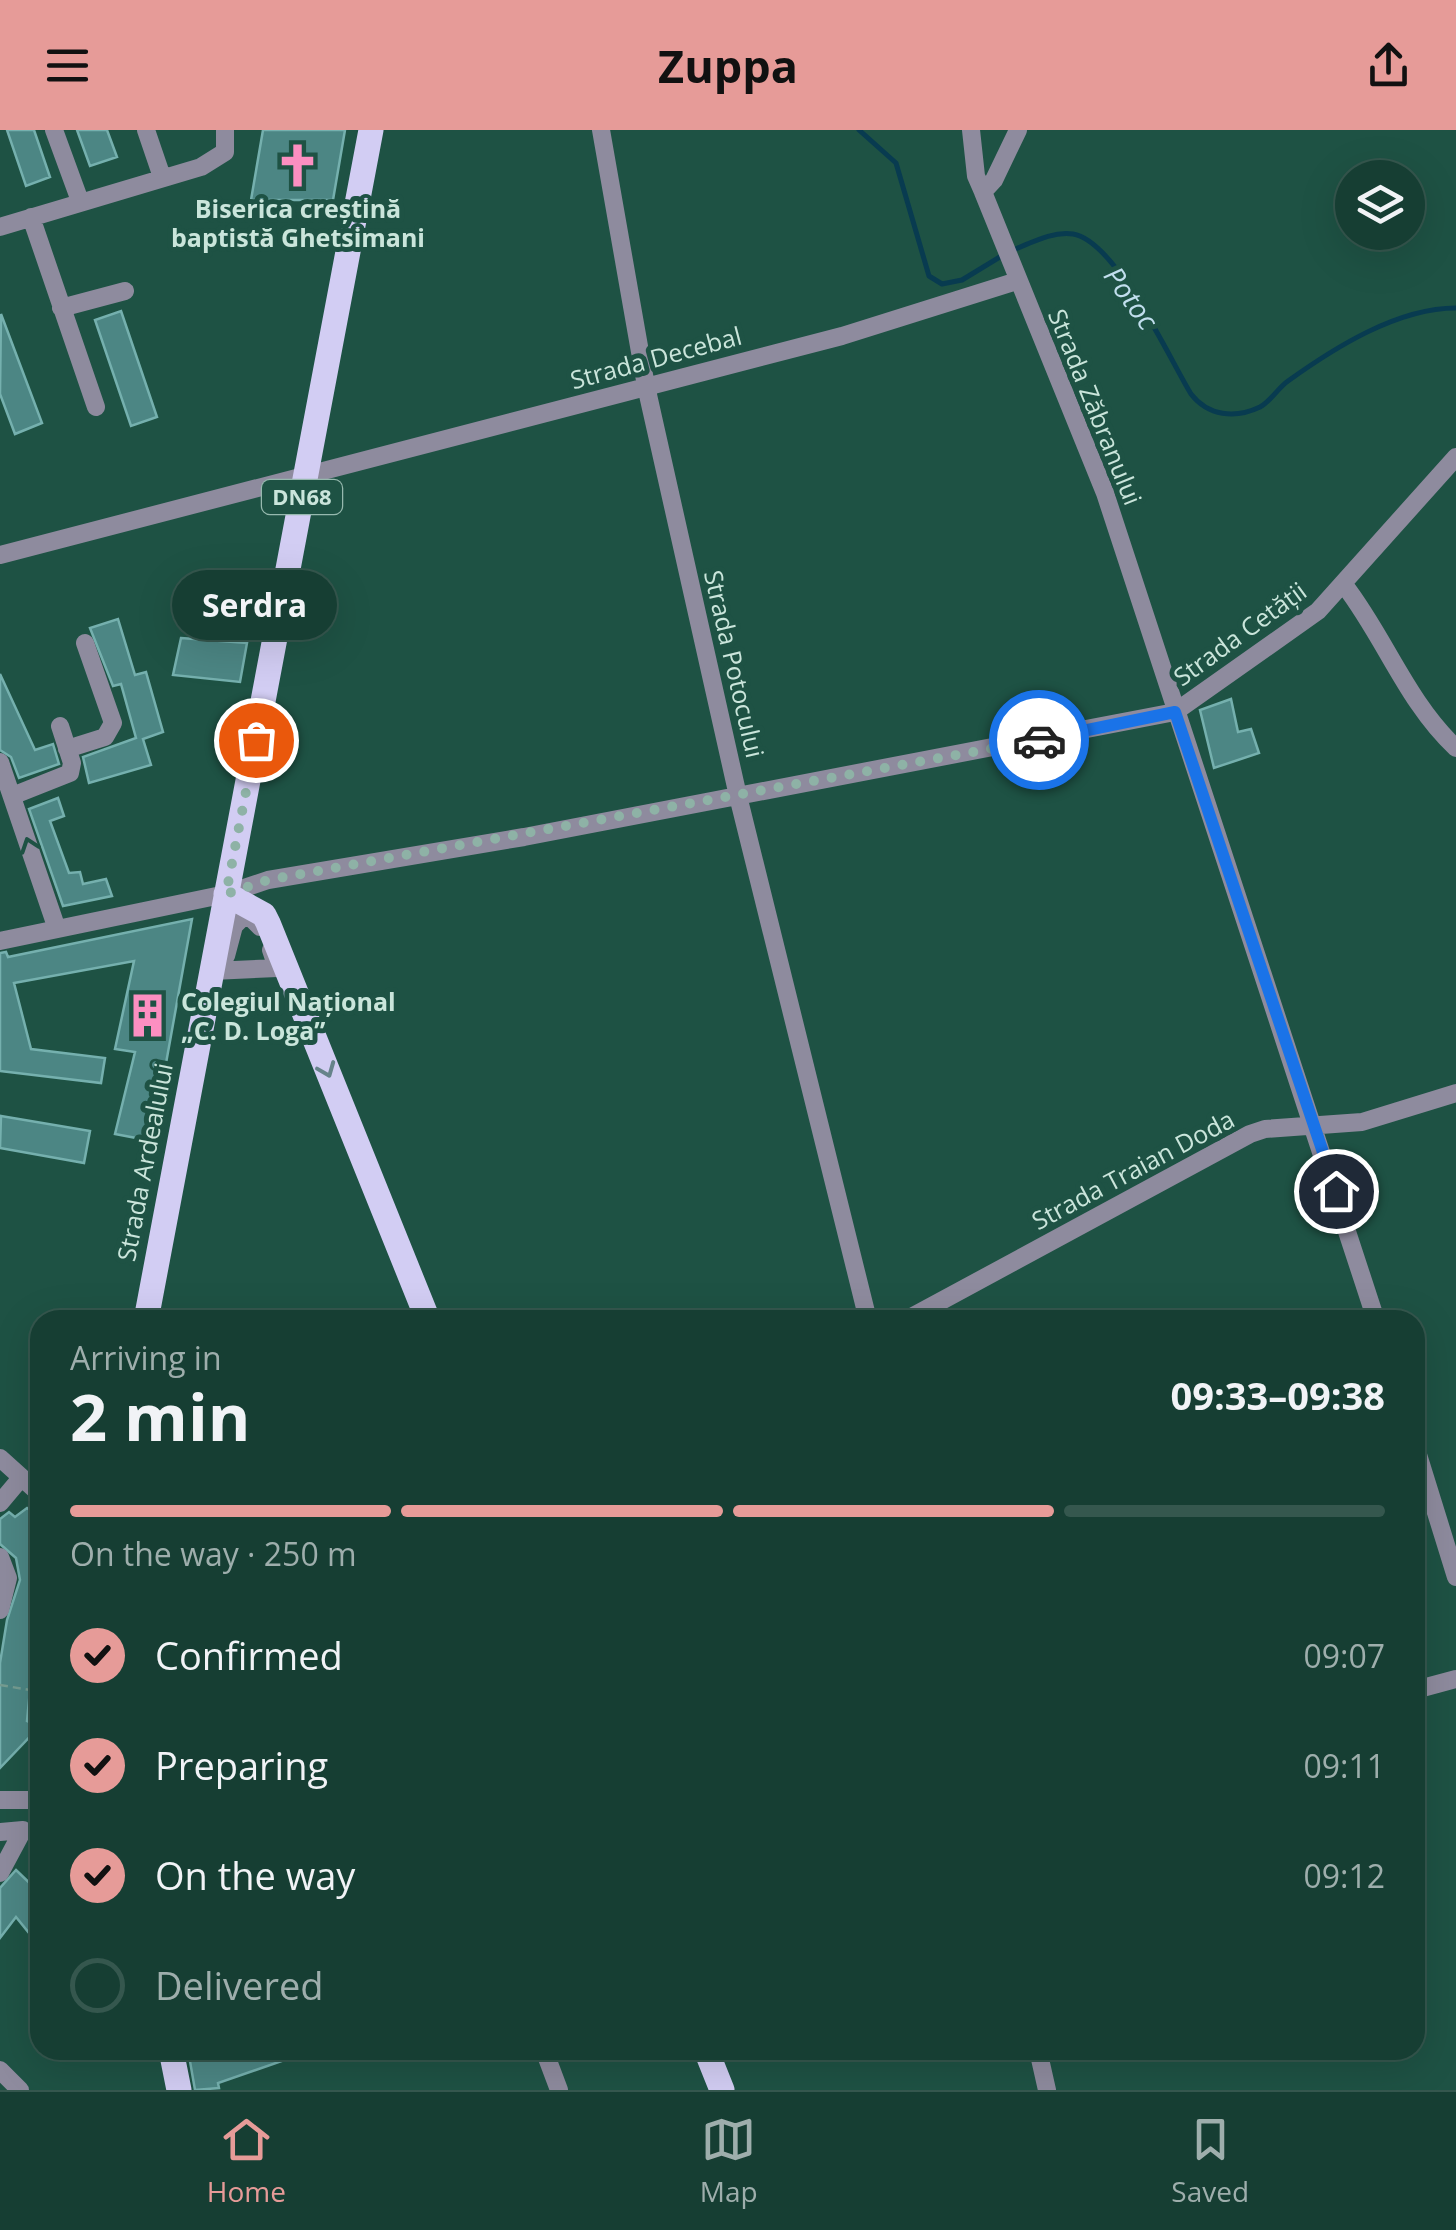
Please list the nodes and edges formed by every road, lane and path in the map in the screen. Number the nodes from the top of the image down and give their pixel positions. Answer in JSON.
{"nodes":[{"id":1,"x":54,"y":130,"type":"edge"},
{"id":2,"x":146,"y":130,"type":"edge"},
{"id":3,"x":225,"y":130,"type":"edge"},
{"id":4,"x":370,"y":130,"type":"edge"},
{"id":5,"x":601,"y":130,"type":"edge"},
{"id":6,"x":972,"y":130,"type":"edge"},
{"id":7,"x":1018,"y":130,"type":"edge"},
{"id":8,"x":162,"y":177,"type":"junction"},
{"id":9,"x":983,"y":192,"type":"junction"},
{"id":10,"x":80,"y":202,"type":"junction"},
{"id":11,"x":30,"y":217,"type":"junction"},
{"id":12,"x":0,"y":227,"type":"edge"},
{"id":13,"x":1017,"y":281,"type":"junction"},
{"id":14,"x":125,"y":291,"type":"dead end"},
{"id":15,"x":61,"y":308,"type":"junction"},
{"id":16,"x":646,"y":386,"type":"junction"},
{"id":17,"x":96,"y":407,"type":"dead end"},
{"id":18,"x":1456,"y":457,"type":"edge"},
{"id":19,"x":305,"y":477,"type":"junction"},
{"id":20,"x":0,"y":555,"type":"edge"},
{"id":21,"x":1345,"y":586,"type":"junction"},
{"id":22,"x":85,"y":644,"type":"dead end"},
{"id":23,"x":1175,"y":712,"type":"junction"},
{"id":24,"x":60,"y":726,"type":"dead end"},
{"id":25,"x":1456,"y":748,"type":"edge"},
{"id":26,"x":67,"y":749,"type":"junction"},
{"id":27,"x":0,"y":762,"type":"edge"},
{"id":28,"x":12,"y":796,"type":"junction"},
{"id":29,"x":738,"y":796,"type":"junction"},
{"id":30,"x":226,"y":894,"type":"junction"},
{"id":31,"x":57,"y":929,"type":"junction"},
{"id":32,"x":0,"y":942,"type":"edge"},
{"id":33,"x":281,"y":967,"type":"junction"},
{"id":34,"x":217,"y":971,"type":"junction"},
{"id":35,"x":1456,"y":1093,"type":"edge"},
{"id":36,"x":1316,"y":1126,"type":"junction"},
{"id":37,"x":148,"y":1310,"type":"edge"},
{"id":38,"x":424,"y":1310,"type":"edge"},
{"id":39,"x":866,"y":1310,"type":"edge"},
{"id":40,"x":924,"y":1310,"type":"edge"},
{"id":41,"x":1373,"y":1310,"type":"edge"},
{"id":42,"x":0,"y":1458,"type":"edge"},
{"id":43,"x":1425,"y":1477,"type":"edge"},
{"id":44,"x":22,"y":1478,"type":"junction"},
{"id":45,"x":30,"y":1485,"type":"edge"},
{"id":46,"x":0,"y":1503,"type":"edge"},
{"id":47,"x":0,"y":1557,"type":"edge"},
{"id":48,"x":1456,"y":1577,"type":"edge"},
{"id":49,"x":0,"y":1610,"type":"edge"},
{"id":50,"x":1456,"y":1678,"type":"edge"},
{"id":51,"x":0,"y":1686,"type":"edge"},
{"id":52,"x":1425,"y":1687,"type":"edge"},
{"id":53,"x":30,"y":1691,"type":"edge"},
{"id":54,"x":0,"y":1800,"type":"edge"},
{"id":55,"x":30,"y":1800,"type":"edge"},
{"id":56,"x":0,"y":1832,"type":"edge"},
{"id":57,"x":0,"y":1873,"type":"edge"},
{"id":58,"x":173,"y":2060,"type":"edge"},
{"id":59,"x":548,"y":2060,"type":"edge"},
{"id":60,"x":709,"y":2060,"type":"edge"},
{"id":61,"x":1040,"y":2060,"type":"edge"},
{"id":62,"x":0,"y":2070,"type":"edge"},
{"id":63,"x":716,"y":2087,"type":"edge"},
{"id":64,"x":20,"y":2090,"type":"edge"},
{"id":65,"x":179,"y":2090,"type":"edge"},
{"id":66,"x":559,"y":2090,"type":"edge"},
{"id":67,"x":1047,"y":2090,"type":"edge"}],
"edges":[{"from":1,"to":10,"type":"street"},
{"from":2,"to":8,"type":"street"},
{"from":3,"to":8,"type":"street"},
{"from":4,"to":19,"type":"main road","name":"Strada Ardealului","number":"DN68"},
{"from":5,"to":16,"type":"street","name":"Strada Potocului"},
{"from":6,"to":9,"type":"street","name":"Strada Zăbranului"},
{"from":7,"to":9,"type":"street"},
{"from":8,"to":10,"type":"street"},
{"from":9,"to":13,"type":"street","name":"Strada Zăbranului"},
{"from":10,"to":11,"type":"street"},
{"from":11,"to":12,"type":"street"},
{"from":11,"to":15,"type":"street"},
{"from":13,"to":16,"type":"street","name":"Strada Decebal"},
{"from":13,"to":23,"type":"street","name":"Strada Zăbranului"},
{"from":14,"to":15,"type":"street"},
{"from":15,"to":17,"type":"street"},
{"from":16,"to":19,"type":"street","name":"Strada Decebal"},
{"from":16,"to":29,"type":"street","name":"Strada Potocului"},
{"from":18,"to":21,"type":"street","name":"Strada Cetății"},
{"from":19,"to":20,"type":"street","name":"Strada Decebal"},
{"from":19,"to":30,"type":"main road","name":"Strada Ardealului","number":"DN68"},
{"from":21,"to":23,"type":"street","name":"Strada Cetății"},
{"from":21,"to":25,"type":"street"},
{"from":22,"to":26,"type":"street"},
{"from":23,"to":29,"type":"street","name":"Strada Cetății"},
{"from":23,"to":36,"type":"street","name":"Strada Zăbranului"},
{"from":24,"to":26,"type":"street"},
{"from":26,"to":28,"type":"street"},
{"from":27,"to":28,"type":"street"},
{"from":31,"to":28,"type":"street","one_way":true},
{"from":29,"to":30,"type":"street","name":"Strada Cetății"},
{"from":29,"to":39,"type":"street","name":"Strada Potocului"},
{"from":30,"to":31,"type":"street","name":"Strada Cetății"},
{"from":30,"to":33,"type":"main road"},
{"from":30,"to":34,"type":"main road","name":"Strada Ardealului","number":"DN68"},
{"from":31,"to":32,"type":"street","name":"Strada Cetății"},
{"from":33,"to":34,"type":"street"},
{"from":33,"to":34,"type":"street"},
{"from":33,"to":38,"type":"main road","one_way":true},
{"from":34,"to":37,"type":"main road","name":"Strada Ardealului","number":"DN68"},
{"from":35,"to":36,"type":"street","name":"Strada Traian Doda"},
{"from":36,"to":40,"type":"street","name":"Strada Traian Doda"},
{"from":36,"to":41,"type":"street","name":"Strada Zăbranului"},
{"from":42,"to":44,"type":"street"},
{"from":43,"to":48,"type":"street"},
{"from":44,"to":45,"type":"street"},
{"from":44,"to":46,"type":"street"},
{"from":47,"to":49,"type":"street"},
{"from":50,"to":52,"type":"street"},
{"from":51,"to":53,"type":"path"},
{"from":54,"to":55,"type":"street"},
{"from":56,"to":57,"type":"street"},
{"from":58,"to":65,"type":"main road"},
{"from":59,"to":66,"type":"street"},
{"from":60,"to":63,"type":"main road"},
{"from":61,"to":67,"type":"street"},
{"from":62,"to":64,"type":"street"}]}
